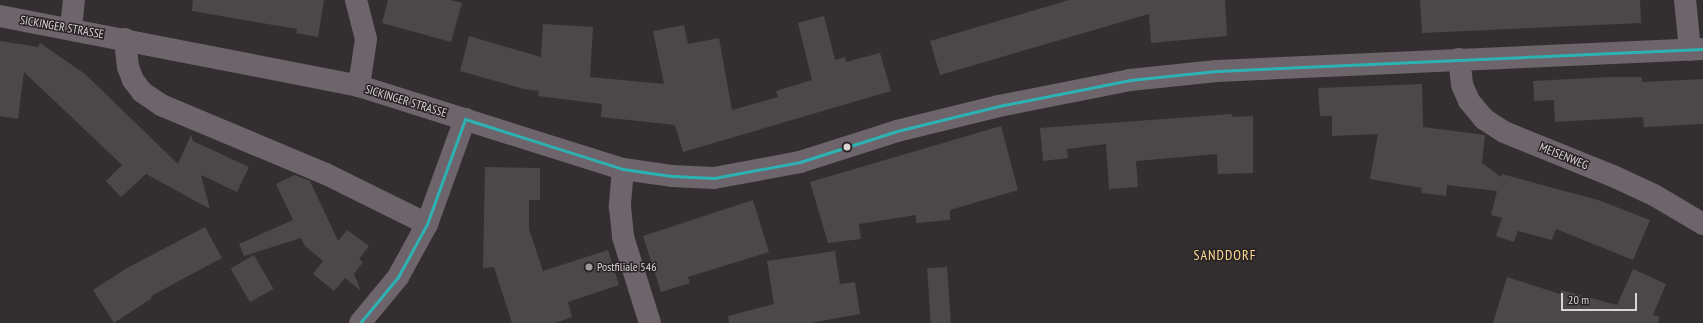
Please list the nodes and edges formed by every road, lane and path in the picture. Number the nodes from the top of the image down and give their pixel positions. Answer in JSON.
{"nodes":[{"id":1,"x":74,"y":0,"type":"edge"},
{"id":2,"x":356,"y":0,"type":"edge"},
{"id":3,"x":1685,"y":0,"type":"edge"},
{"id":4,"x":0,"y":16,"type":"edge"},
{"id":5,"x":71,"y":28,"type":"junction"},
{"id":6,"x":125,"y":39,"type":"junction"},
{"id":7,"x":1696,"y":50,"type":"edge"},
{"id":8,"x":1459,"y":59,"type":"junction"},
{"id":9,"x":359,"y":86,"type":"junction"},
{"id":10,"x":465,"y":119,"type":"junction"},
{"id":11,"x":624,"y":169,"type":"junction"},
{"id":12,"x":428,"y":224,"type":"junction"},
{"id":13,"x":1703,"y":224,"type":"edge"},
{"id":14,"x":360,"y":323,"type":"edge"},
{"id":15,"x":650,"y":323,"type":"edge"}],
"edges":[{"from":1,"to":5,"type":"street"},
{"from":2,"to":9,"type":"street"},
{"from":3,"to":7,"type":"street"},
{"from":4,"to":5,"type":"street","name":"SICKINGER STRASSE"},
{"from":5,"to":6,"type":"street","name":"SICKINGER STRASSE"},
{"from":6,"to":9,"type":"street","name":"SICKINGER STRASSE"},
{"from":6,"to":12,"type":"street"},
{"from":7,"to":8,"type":"street","name":"SICKINGER STRASSE"},
{"from":8,"to":11,"type":"street","name":"SICKINGER STRASSE"},
{"from":8,"to":13,"type":"street","name":"MEISENWEG"},
{"from":9,"to":10,"type":"street","name":"SICKINGER STRASSE"},
{"from":10,"to":11,"type":"street","name":"SICKINGER STRASSE"},
{"from":10,"to":12,"type":"street"},
{"from":11,"to":15,"type":"street"},
{"from":12,"to":14,"type":"street"}]}
